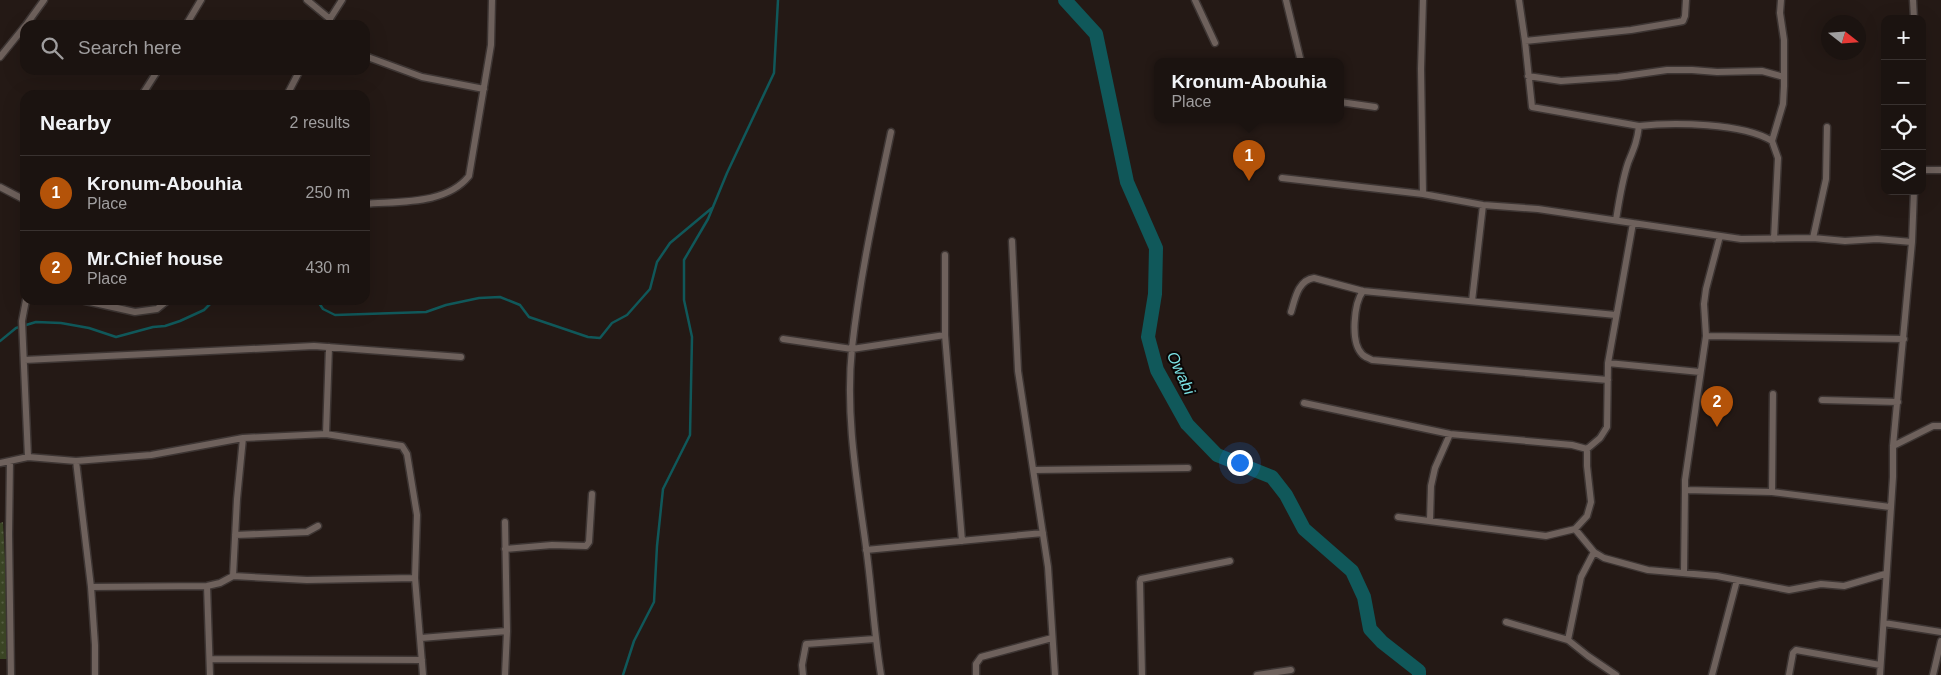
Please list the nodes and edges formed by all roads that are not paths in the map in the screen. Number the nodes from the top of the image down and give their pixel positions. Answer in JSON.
{"nodes":[{"id":1,"x":44,"y":0,"type":"edge"},
{"id":2,"x":201,"y":0,"type":"edge"},
{"id":3,"x":307,"y":0,"type":"edge"},
{"id":4,"x":342,"y":0,"type":"edge"},
{"id":5,"x":492,"y":0,"type":"edge"},
{"id":6,"x":1195,"y":0,"type":"edge"},
{"id":7,"x":1286,"y":0,"type":"edge"},
{"id":8,"x":1423,"y":0,"type":"edge"},
{"id":9,"x":1519,"y":0,"type":"edge"},
{"id":10,"x":1686,"y":0,"type":"edge"},
{"id":11,"x":1781,"y":0,"type":"edge"},
{"id":12,"x":1913,"y":0,"type":"edge"},
{"id":13,"x":1914,"y":15,"type":"edge"},
{"id":14,"x":30,"y":20,"type":"edge"},
{"id":15,"x":189,"y":20,"type":"edge"},
{"id":16,"x":326,"y":20,"type":"edge"},
{"id":17,"x":329,"y":20,"type":"edge"},
{"id":18,"x":20,"y":33,"type":"edge"},
{"id":19,"x":1526,"y":41,"type":"junction"},
{"id":20,"x":1215,"y":43,"type":"dead end"},
{"id":21,"x":0,"y":57,"type":"edge"},
{"id":22,"x":370,"y":58,"type":"edge"},
{"id":23,"x":1300,"y":58,"type":"edge"},
{"id":24,"x":155,"y":75,"type":"edge"},
{"id":25,"x":297,"y":75,"type":"edge"},
{"id":26,"x":1528,"y":76,"type":"junction"},
{"id":27,"x":1784,"y":76,"type":"junction"},
{"id":28,"x":484,"y":89,"type":"junction"},
{"id":29,"x":145,"y":90,"type":"edge"},
{"id":30,"x":290,"y":90,"type":"edge"},
{"id":31,"x":1344,"y":103,"type":"edge"},
{"id":32,"x":1375,"y":107,"type":"dead end"},
{"id":33,"x":1639,"y":126,"type":"junction"},
{"id":34,"x":1827,"y":127,"type":"dead end"},
{"id":35,"x":891,"y":132,"type":"dead end"},
{"id":36,"x":1772,"y":141,"type":"junction"},
{"id":37,"x":1926,"y":170,"type":"edge"},
{"id":38,"x":1941,"y":170,"type":"edge"},
{"id":39,"x":1282,"y":178,"type":"dead end"},
{"id":40,"x":0,"y":187,"type":"edge"},
{"id":41,"x":1423,"y":194,"type":"junction"},
{"id":42,"x":1914,"y":195,"type":"edge"},
{"id":43,"x":20,"y":197,"type":"edge"},
{"id":44,"x":370,"y":204,"type":"edge"},
{"id":45,"x":1483,"y":206,"type":"junction"},
{"id":46,"x":1616,"y":220,"type":"junction"},
{"id":47,"x":1633,"y":223,"type":"junction"},
{"id":48,"x":1720,"y":236,"type":"junction"},
{"id":49,"x":1813,"y":238,"type":"junction"},
{"id":50,"x":1774,"y":239,"type":"junction"},
{"id":51,"x":1012,"y":241,"type":"dead end"},
{"id":52,"x":1912,"y":242,"type":"junction"},
{"id":53,"x":946,"y":255,"type":"dead end"},
{"id":54,"x":1364,"y":291,"type":"junction"},
{"id":55,"x":1472,"y":301,"type":"junction"},
{"id":56,"x":25,"y":305,"type":"edge"},
{"id":57,"x":104,"y":305,"type":"edge"},
{"id":58,"x":162,"y":305,"type":"edge"},
{"id":59,"x":1290,"y":312,"type":"dead end"},
{"id":60,"x":1616,"y":315,"type":"junction"},
{"id":61,"x":945,"y":335,"type":"junction"},
{"id":62,"x":1706,"y":336,"type":"junction"},
{"id":63,"x":784,"y":339,"type":"dead end"},
{"id":64,"x":1904,"y":339,"type":"junction"},
{"id":65,"x":329,"y":347,"type":"junction"},
{"id":66,"x":852,"y":349,"type":"junction"},
{"id":67,"x":461,"y":357,"type":"dead end"},
{"id":68,"x":24,"y":360,"type":"junction"},
{"id":69,"x":1608,"y":363,"type":"junction"},
{"id":70,"x":1700,"y":372,"type":"junction"},
{"id":71,"x":1608,"y":380,"type":"junction"},
{"id":72,"x":1773,"y":394,"type":"dead end"},
{"id":73,"x":1822,"y":400,"type":"dead end"},
{"id":74,"x":1898,"y":402,"type":"junction"},
{"id":75,"x":1304,"y":403,"type":"dead end"},
{"id":76,"x":1941,"y":426,"type":"edge"},
{"id":77,"x":326,"y":434,"type":"junction"},
{"id":78,"x":1450,"y":434,"type":"junction"},
{"id":79,"x":243,"y":438,"type":"junction"},
{"id":80,"x":1893,"y":446,"type":"junction"},
{"id":81,"x":1587,"y":448,"type":"junction"},
{"id":82,"x":28,"y":457,"type":"junction"},
{"id":83,"x":76,"y":460,"type":"junction"},
{"id":84,"x":10,"y":461,"type":"junction"},
{"id":85,"x":0,"y":463,"type":"edge"},
{"id":86,"x":1188,"y":468,"type":"dead end"},
{"id":87,"x":1034,"y":470,"type":"junction"},
{"id":88,"x":1685,"y":490,"type":"junction"},
{"id":89,"x":1772,"y":492,"type":"junction"},
{"id":90,"x":592,"y":494,"type":"dead end"},
{"id":91,"x":1890,"y":507,"type":"junction"},
{"id":92,"x":1398,"y":517,"type":"dead end"},
{"id":93,"x":1430,"y":520,"type":"junction"},
{"id":94,"x":505,"y":522,"type":"dead end"},
{"id":95,"x":318,"y":526,"type":"dead end"},
{"id":96,"x":1575,"y":529,"type":"junction"},
{"id":97,"x":1043,"y":533,"type":"junction"},
{"id":98,"x":235,"y":535,"type":"junction"},
{"id":99,"x":962,"y":541,"type":"junction"},
{"id":100,"x":505,"y":549,"type":"junction"},
{"id":101,"x":866,"y":550,"type":"junction"},
{"id":102,"x":1594,"y":552,"type":"junction"},
{"id":103,"x":1230,"y":561,"type":"dead end"},
{"id":104,"x":1684,"y":572,"type":"junction"},
{"id":105,"x":1885,"y":574,"type":"junction"},
{"id":106,"x":233,"y":576,"type":"junction"},
{"id":107,"x":416,"y":578,"type":"junction"},
{"id":108,"x":1737,"y":580,"type":"junction"},
{"id":109,"x":207,"y":586,"type":"junction"},
{"id":110,"x":91,"y":587,"type":"junction"},
{"id":111,"x":1506,"y":622,"type":"dead end"},
{"id":112,"x":1884,"y":623,"type":"junction"},
{"id":113,"x":507,"y":631,"type":"junction"},
{"id":114,"x":1941,"y":632,"type":"edge"},
{"id":115,"x":421,"y":638,"type":"junction"},
{"id":116,"x":1052,"y":638,"type":"junction"},
{"id":117,"x":875,"y":639,"type":"junction"},
{"id":118,"x":1568,"y":640,"type":"junction"},
{"id":119,"x":1941,"y":641,"type":"edge"},
{"id":120,"x":210,"y":659,"type":"junction"},
{"id":121,"x":422,"y":660,"type":"junction"},
{"id":122,"x":1880,"y":665,"type":"junction"},
{"id":123,"x":1291,"y":670,"type":"dead end"},
{"id":124,"x":11,"y":675,"type":"edge"},
{"id":125,"x":95,"y":675,"type":"edge"},
{"id":126,"x":210,"y":675,"type":"edge"},
{"id":127,"x":423,"y":675,"type":"edge"},
{"id":128,"x":505,"y":675,"type":"edge"},
{"id":129,"x":803,"y":675,"type":"edge"},
{"id":130,"x":882,"y":675,"type":"edge"},
{"id":131,"x":976,"y":675,"type":"edge"},
{"id":132,"x":1055,"y":675,"type":"edge"},
{"id":133,"x":1142,"y":675,"type":"edge"},
{"id":134,"x":1257,"y":675,"type":"edge"},
{"id":135,"x":1616,"y":675,"type":"edge"},
{"id":136,"x":1712,"y":675,"type":"edge"},
{"id":137,"x":1789,"y":675,"type":"edge"},
{"id":138,"x":1880,"y":675,"type":"edge"},
{"id":139,"x":1933,"y":675,"type":"edge"}],
"edges":[{"from":1,"to":14,"type":"street"},
{"from":2,"to":15,"type":"street"},
{"from":3,"to":16,"type":"street"},
{"from":4,"to":17,"type":"street"},
{"from":5,"to":28,"type":"street"},
{"from":6,"to":20,"type":"street"},
{"from":7,"to":23,"type":"street"},
{"from":8,"to":41,"type":"street"},
{"from":9,"to":19,"type":"street"},
{"from":10,"to":19,"type":"street"},
{"from":11,"to":27,"type":"street"},
{"from":12,"to":13,"type":"street"},
{"from":18,"to":21,"type":"street"},
{"from":19,"to":26,"type":"street"},
{"from":22,"to":28,"type":"street"},
{"from":24,"to":29,"type":"street"},
{"from":25,"to":30,"type":"street"},
{"from":26,"to":27,"type":"street"},
{"from":26,"to":33,"type":"street"},
{"from":27,"to":36,"type":"street"},
{"from":28,"to":44,"type":"street"},
{"from":31,"to":32,"type":"street"},
{"from":33,"to":36,"type":"street"},
{"from":33,"to":46,"type":"street"},
{"from":34,"to":49,"type":"street"},
{"from":35,"to":66,"type":"street"},
{"from":36,"to":50,"type":"street"},
{"from":37,"to":38,"type":"street"},
{"from":39,"to":41,"type":"street"},
{"from":40,"to":43,"type":"street"},
{"from":41,"to":45,"type":"street"},
{"from":42,"to":52,"type":"street"},
{"from":45,"to":46,"type":"street"},
{"from":45,"to":55,"type":"street"},
{"from":46,"to":47,"type":"street"},
{"from":47,"to":48,"type":"street"},
{"from":47,"to":60,"type":"street"},
{"from":48,"to":50,"type":"street"},
{"from":48,"to":62,"type":"street"},
{"from":49,"to":50,"type":"street"},
{"from":49,"to":52,"type":"street"},
{"from":51,"to":87,"type":"street"},
{"from":52,"to":64,"type":"street"},
{"from":53,"to":61,"type":"street"},
{"from":54,"to":55,"type":"street"},
{"from":54,"to":59,"type":"street"},
{"from":54,"to":71,"type":"street"},
{"from":55,"to":60,"type":"street"},
{"from":56,"to":68,"type":"street"},
{"from":57,"to":58,"type":"street"},
{"from":60,"to":69,"type":"street"},
{"from":61,"to":66,"type":"street"},
{"from":61,"to":99,"type":"street"},
{"from":62,"to":64,"type":"street"},
{"from":62,"to":70,"type":"street"},
{"from":63,"to":66,"type":"street"},
{"from":64,"to":74,"type":"street"},
{"from":65,"to":67,"type":"street"},
{"from":65,"to":68,"type":"street"},
{"from":65,"to":77,"type":"street"},
{"from":66,"to":101,"type":"street"},
{"from":68,"to":82,"type":"street"},
{"from":69,"to":70,"type":"street"},
{"from":69,"to":71,"type":"street"},
{"from":70,"to":88,"type":"street"},
{"from":71,"to":81,"type":"street"},
{"from":72,"to":89,"type":"street"},
{"from":73,"to":74,"type":"street"},
{"from":74,"to":80,"type":"street"},
{"from":75,"to":78,"type":"street"},
{"from":76,"to":80,"type":"street"},
{"from":77,"to":79,"type":"street"},
{"from":77,"to":107,"type":"street"},
{"from":78,"to":81,"type":"street"},
{"from":78,"to":93,"type":"street"},
{"from":79,"to":83,"type":"street"},
{"from":79,"to":98,"type":"street"},
{"from":80,"to":91,"type":"street"},
{"from":81,"to":96,"type":"street"},
{"from":82,"to":83,"type":"street"},
{"from":82,"to":84,"type":"street"},
{"from":83,"to":110,"type":"street"},
{"from":84,"to":85,"type":"street"},
{"from":84,"to":124,"type":"street"},
{"from":86,"to":87,"type":"street"},
{"from":87,"to":97,"type":"street"},
{"from":88,"to":89,"type":"street"},
{"from":88,"to":104,"type":"street"},
{"from":89,"to":91,"type":"street"},
{"from":90,"to":100,"type":"street"},
{"from":91,"to":105,"type":"street"},
{"from":92,"to":93,"type":"street"},
{"from":93,"to":96,"type":"street"},
{"from":94,"to":100,"type":"street"},
{"from":95,"to":98,"type":"street"},
{"from":96,"to":102,"type":"street"},
{"from":97,"to":99,"type":"street"},
{"from":97,"to":116,"type":"street"},
{"from":98,"to":106,"type":"street"},
{"from":99,"to":101,"type":"street"},
{"from":100,"to":113,"type":"street"},
{"from":101,"to":117,"type":"street"},
{"from":102,"to":104,"type":"street"},
{"from":102,"to":118,"type":"street"},
{"from":103,"to":133,"type":"street"},
{"from":104,"to":108,"type":"street"},
{"from":105,"to":108,"type":"street"},
{"from":105,"to":112,"type":"street"},
{"from":106,"to":107,"type":"street"},
{"from":106,"to":109,"type":"street"},
{"from":107,"to":115,"type":"street"},
{"from":108,"to":136,"type":"street"},
{"from":109,"to":110,"type":"street"},
{"from":109,"to":120,"type":"street"},
{"from":110,"to":125,"type":"street"},
{"from":111,"to":118,"type":"street"},
{"from":112,"to":114,"type":"street"},
{"from":112,"to":122,"type":"street"},
{"from":113,"to":115,"type":"street"},
{"from":113,"to":128,"type":"street"},
{"from":115,"to":121,"type":"street"},
{"from":116,"to":131,"type":"street"},
{"from":116,"to":132,"type":"street"},
{"from":117,"to":129,"type":"street"},
{"from":117,"to":130,"type":"street"},
{"from":118,"to":135,"type":"street"},
{"from":119,"to":139,"type":"street"},
{"from":120,"to":121,"type":"street"},
{"from":120,"to":126,"type":"street"},
{"from":121,"to":127,"type":"street"},
{"from":122,"to":137,"type":"street"},
{"from":122,"to":138,"type":"street"},
{"from":123,"to":134,"type":"street"}]}
